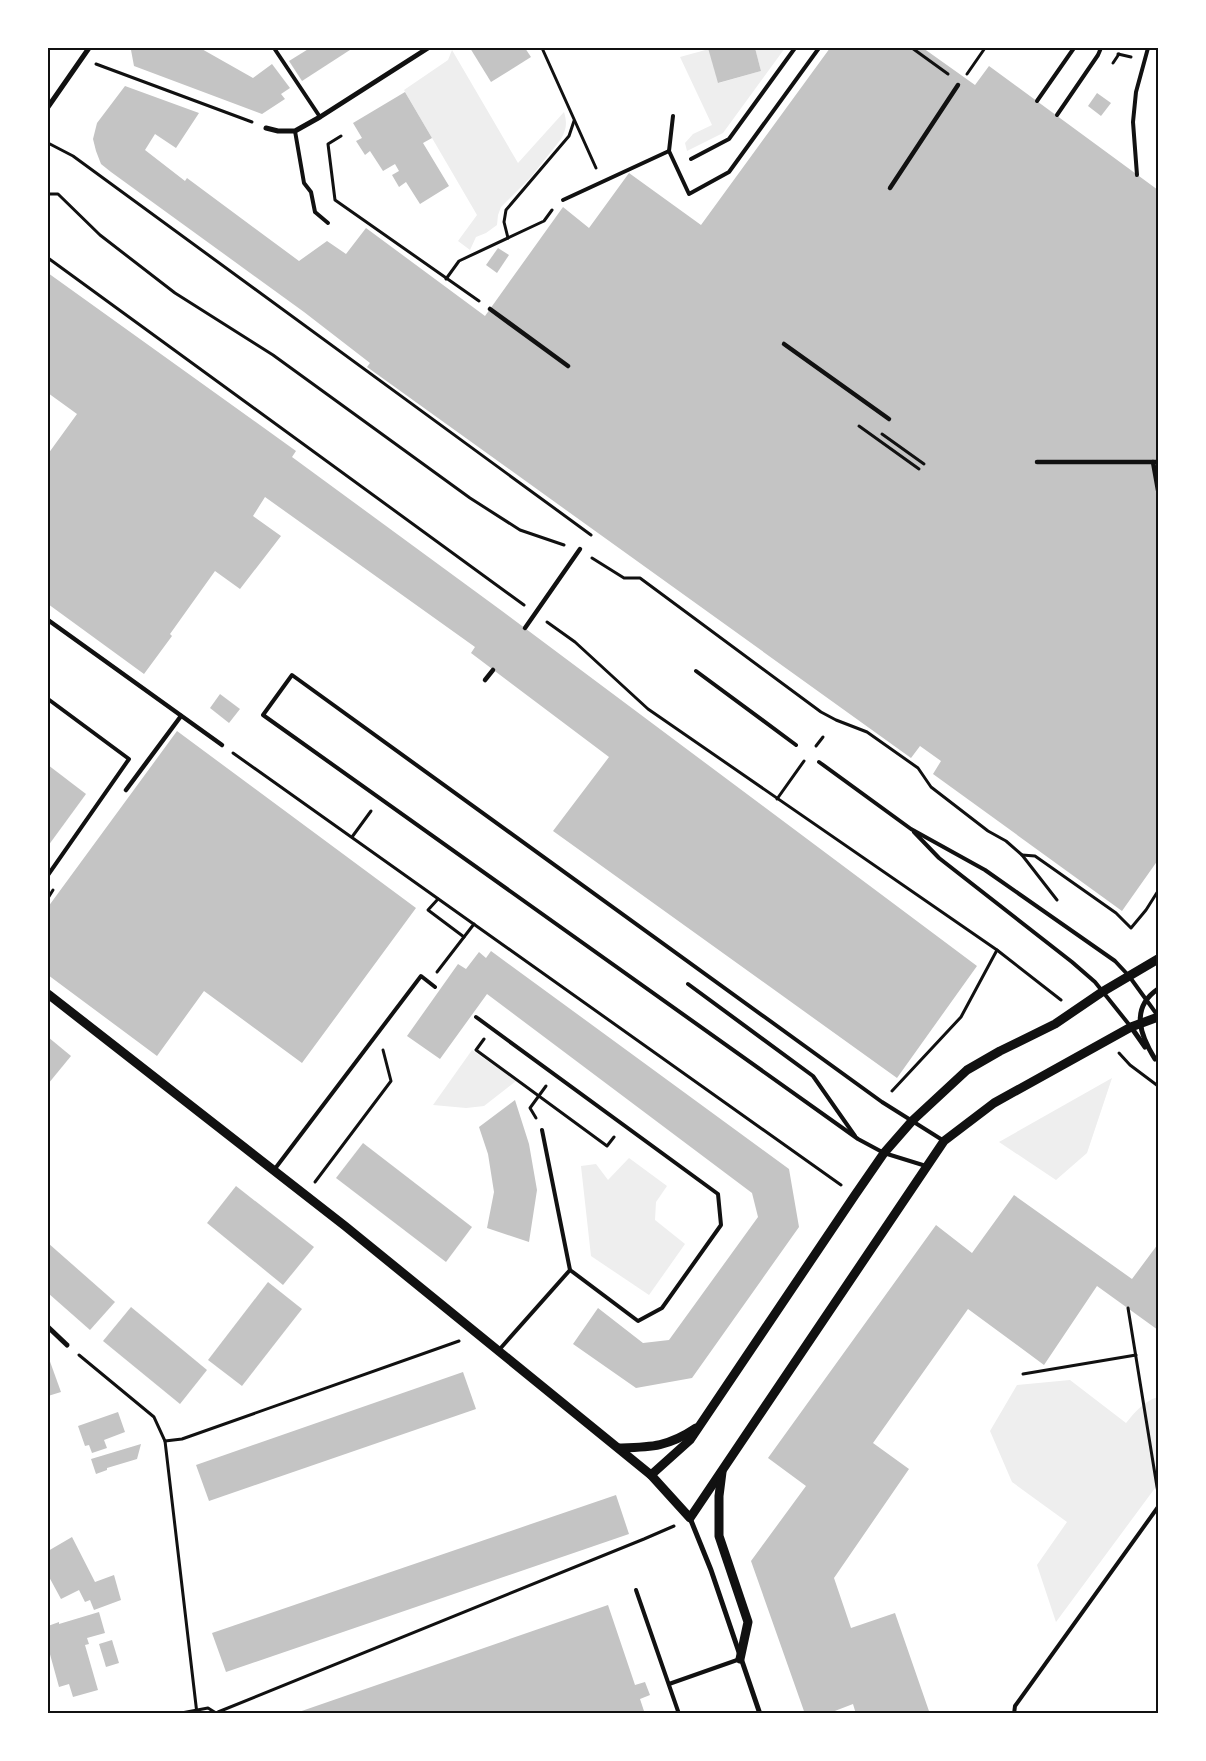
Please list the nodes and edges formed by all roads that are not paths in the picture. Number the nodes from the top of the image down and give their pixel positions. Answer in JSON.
{"nodes":[{"id":1,"x":89,"y":48,"type":"edge"},
{"id":2,"x":274,"y":48,"type":"edge"},
{"id":3,"x":428,"y":48,"type":"edge"},
{"id":4,"x":794,"y":48,"type":"edge"},
{"id":5,"x":820,"y":48,"type":"edge"},
{"id":6,"x":1074,"y":48,"type":"edge"},
{"id":7,"x":1101,"y":48,"type":"edge"},
{"id":8,"x":1148,"y":48,"type":"edge"},
{"id":9,"x":959,"y":84,"type":"road end"},
{"id":10,"x":1036,"y":101,"type":"dead end"},
{"id":11,"x":48,"y":108,"type":"edge"},
{"id":12,"x":673,"y":116,"type":"dead end"},
{"id":13,"x":1057,"y":116,"type":"dead end"},
{"id":14,"x":320,"y":117,"type":"junction"},
{"id":15,"x":266,"y":128,"type":"road end"},
{"id":16,"x":295,"y":131,"type":"junction"},
{"id":17,"x":668,"y":151,"type":"junction"},
{"id":18,"x":691,"y":159,"type":"dead end"},
{"id":19,"x":1137,"y":175,"type":"dead end"},
{"id":20,"x":890,"y":188,"type":"dead end"},
{"id":21,"x":563,"y":200,"type":"road end"},
{"id":22,"x":328,"y":223,"type":"dead end"},
{"id":23,"x":490,"y":309,"type":"road end"},
{"id":24,"x":784,"y":344,"type":"dead end"},
{"id":25,"x":568,"y":366,"type":"dead end"},
{"id":26,"x":889,"y":419,"type":"dead end"},
{"id":27,"x":1037,"y":462,"type":"dead end"},
{"id":28,"x":1156,"y":462,"type":"edge"},
{"id":29,"x":1158,"y":490,"type":"edge"},
{"id":30,"x":580,"y":549,"type":"road end"},
{"id":31,"x":48,"y":620,"type":"edge"},
{"id":32,"x":525,"y":628,"type":"dead end"},
{"id":33,"x":493,"y":670,"type":"dead end"},
{"id":34,"x":696,"y":672,"type":"dead end"},
{"id":35,"x":485,"y":680,"type":"dead end"},
{"id":36,"x":48,"y":699,"type":"edge"},
{"id":37,"x":181,"y":716,"type":"junction"},
{"id":38,"x":222,"y":745,"type":"road end"},
{"id":39,"x":796,"y":745,"type":"dead end"},
{"id":40,"x":819,"y":762,"type":"dead end"},
{"id":41,"x":126,"y":790,"type":"dead end"},
{"id":42,"x":911,"y":829,"type":"junction"},
{"id":43,"x":48,"y":875,"type":"edge"},
{"id":44,"x":1158,"y":959,"type":"edge"},
{"id":45,"x":1129,"y":976,"type":"junction"},
{"id":46,"x":688,"y":984,"type":"dead end"},
{"id":47,"x":435,"y":986,"type":"dead end"},
{"id":48,"x":1158,"y":990,"type":"edge"},
{"id":49,"x":1102,"y":992,"type":"junction"},
{"id":50,"x":49,"y":999,"type":"edge"},
{"id":51,"x":1146,"y":1001,"type":"junction"},
{"id":52,"x":476,"y":1017,"type":"dead end"},
{"id":53,"x":1158,"y":1017,"type":"edge"},
{"id":54,"x":1136,"y":1026,"type":"junction"},
{"id":55,"x":1157,"y":1060,"type":"edge"},
{"id":56,"x":912,"y":1121,"type":"junction"},
{"id":57,"x":542,"y":1130,"type":"dead end"},
{"id":58,"x":858,"y":1140,"type":"junction"},
{"id":59,"x":944,"y":1141,"type":"junction"},
{"id":60,"x":884,"y":1153,"type":"junction"},
{"id":61,"x":926,"y":1166,"type":"junction"},
{"id":62,"x":274,"y":1170,"type":"junction"},
{"id":63,"x":570,"y":1270,"type":"junction"},
{"id":64,"x":48,"y":1327,"type":"edge"},
{"id":65,"x":68,"y":1345,"type":"road end"},
{"id":66,"x":498,"y":1350,"type":"junction"},
{"id":67,"x":700,"y":1425,"type":"junction"},
{"id":68,"x":619,"y":1448,"type":"junction"},
{"id":69,"x":722,"y":1470,"type":"junction"},
{"id":70,"x":652,"y":1475,"type":"junction"},
{"id":71,"x":1158,"y":1507,"type":"edge"},
{"id":72,"x":690,"y":1518,"type":"junction"},
{"id":73,"x":636,"y":1590,"type":"dead end"},
{"id":74,"x":740,"y":1659,"type":"junction"},
{"id":75,"x":669,"y":1684,"type":"junction"},
{"id":76,"x":679,"y":1714,"type":"edge"},
{"id":77,"x":760,"y":1714,"type":"edge"},
{"id":78,"x":1014,"y":1714,"type":"edge"}],
"edges":[{"from":1,"to":11,"type":"street"},
{"from":2,"to":14,"type":"lane"},
{"from":3,"to":14,"type":"street"},
{"from":4,"to":18,"type":"lane"},
{"from":5,"to":17,"type":"lane"},
{"from":6,"to":10,"type":"lane"},
{"from":7,"to":13,"type":"lane"},
{"from":8,"to":19,"type":"lane"},
{"from":9,"to":20,"type":"street"},
{"from":12,"to":17,"type":"lane"},
{"from":14,"to":16,"type":"street"},
{"from":15,"to":16,"type":"street"},
{"from":16,"to":22,"type":"lane"},
{"from":17,"to":21,"type":"lane"},
{"from":23,"to":25,"type":"street"},
{"from":24,"to":26,"type":"street"},
{"from":27,"to":28,"type":"street"},
{"from":28,"to":29,"type":"street"},
{"from":30,"to":32,"type":"street"},
{"from":31,"to":37,"type":"street"},
{"from":33,"to":35,"type":"street"},
{"from":34,"to":39,"type":"lane"},
{"from":36,"to":43,"type":"lane"},
{"from":37,"to":38,"type":"street"},
{"from":37,"to":41,"type":"street"},
{"from":40,"to":42,"type":"lane"},
{"from":42,"to":45,"type":"lane"},
{"from":42,"to":49,"type":"lane"},
{"from":44,"to":45,"type":"street"},
{"from":45,"to":49,"type":"street"},
{"from":45,"to":51,"type":"lane"},
{"from":46,"to":58,"type":"lane"},
{"from":47,"to":62,"type":"lane"},
{"from":48,"to":51,"type":"street"},
{"from":49,"to":54,"type":"lane"},
{"from":49,"to":56,"type":"street"},
{"from":50,"to":62,"type":"street"},
{"from":51,"to":53,"type":"lane"},
{"from":51,"to":54,"type":"street"},
{"from":52,"to":63,"type":"lane"},
{"from":53,"to":54,"type":"street"},
{"from":54,"to":55,"type":"street"},
{"from":54,"to":55,"type":"street"},
{"from":54,"to":59,"type":"street"},
{"from":56,"to":58,"type":"lane"},
{"from":56,"to":59,"type":"lane"},
{"from":56,"to":60,"type":"street"},
{"from":57,"to":63,"type":"lane"},
{"from":58,"to":60,"type":"lane"},
{"from":59,"to":61,"type":"street"},
{"from":60,"to":61,"type":"lane"},
{"from":60,"to":67,"type":"street"},
{"from":61,"to":69,"type":"street"},
{"from":62,"to":66,"type":"street"},
{"from":63,"to":66,"type":"lane"},
{"from":64,"to":65,"type":"street"},
{"from":66,"to":68,"type":"street"},
{"from":67,"to":68,"type":"street"},
{"from":67,"to":70,"type":"street"},
{"from":68,"to":70,"type":"street"},
{"from":69,"to":72,"type":"street"},
{"from":69,"to":74,"type":"street"},
{"from":70,"to":72,"type":"street"},
{"from":71,"to":78,"type":"lane"},
{"from":72,"to":74,"type":"street"},
{"from":73,"to":75,"type":"lane"},
{"from":74,"to":75,"type":"lane"},
{"from":74,"to":77,"type":"street"},
{"from":75,"to":76,"type":"lane"}]}
